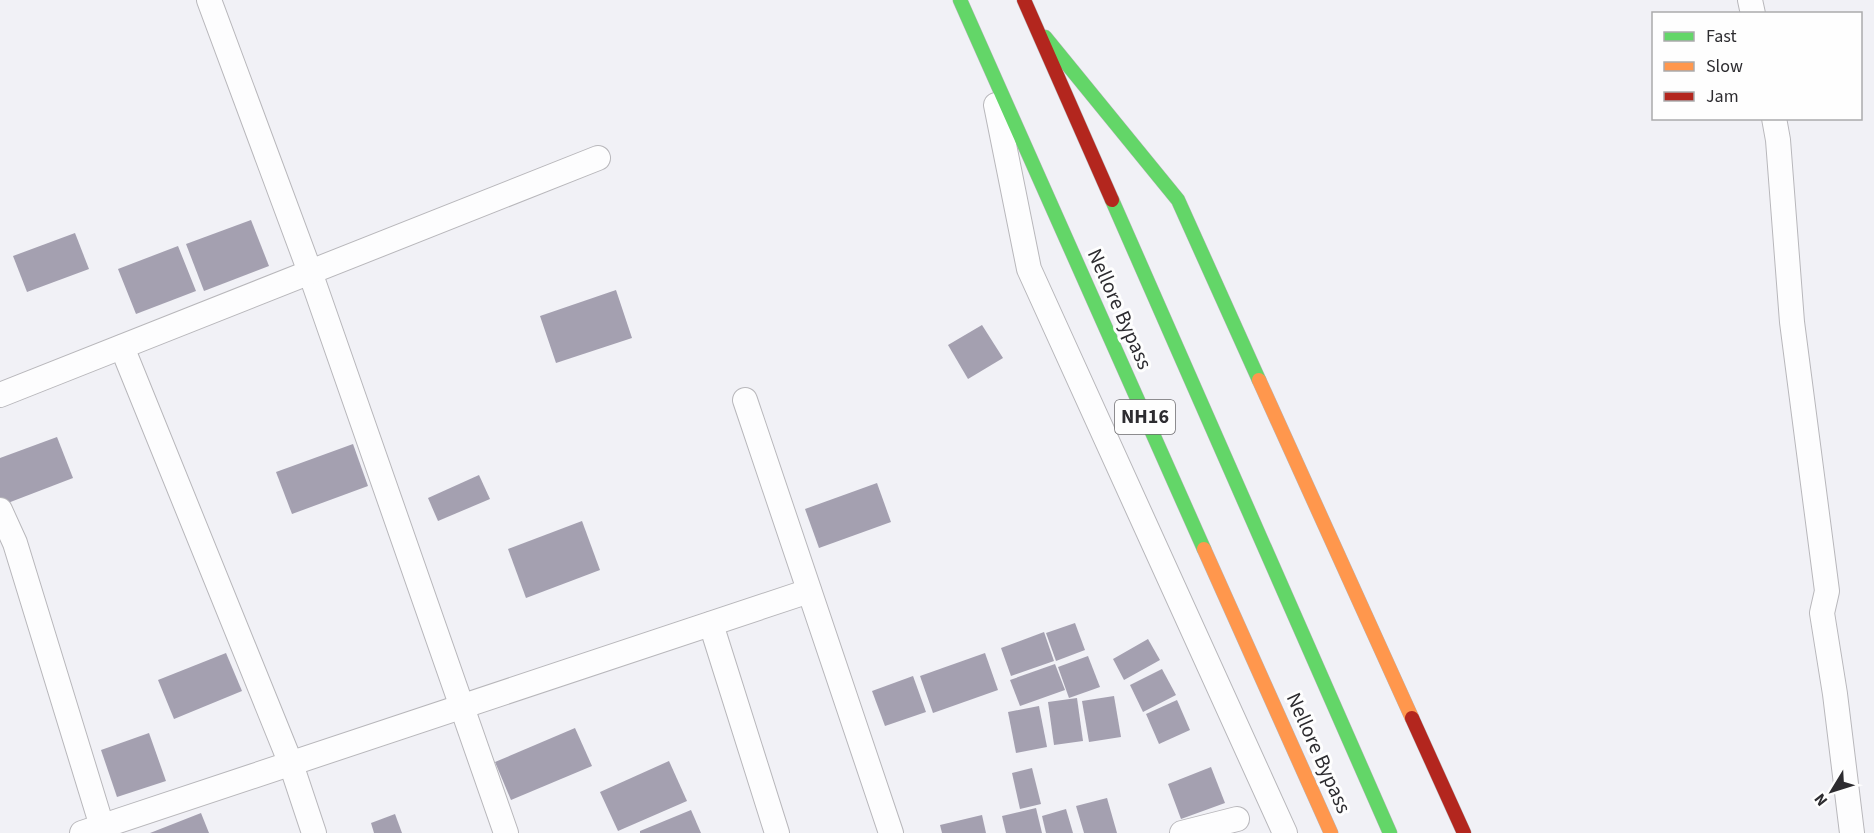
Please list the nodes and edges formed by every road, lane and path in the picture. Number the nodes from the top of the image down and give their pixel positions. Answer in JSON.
{"nodes":[{"id":1,"x":209,"y":0,"type":"edge"},
{"id":2,"x":960,"y":0,"type":"edge"},
{"id":3,"x":1024,"y":0,"type":"edge"},
{"id":4,"x":1033,"y":21,"type":"junction"},
{"id":5,"x":988,"y":65,"type":"junction"},
{"id":6,"x":1774,"y":120,"type":"edge"},
{"id":7,"x":598,"y":158,"type":"dead end"},
{"id":8,"x":310,"y":272,"type":"junction"},
{"id":9,"x":122,"y":347,"type":"junction"},
{"id":10,"x":0,"y":395,"type":"edge"},
{"id":11,"x":745,"y":400,"type":"dead end"},
{"id":12,"x":0,"y":510,"type":"edge"},
{"id":13,"x":809,"y":591,"type":"junction"},
{"id":14,"x":711,"y":624,"type":"junction"},
{"id":15,"x":462,"y":707,"type":"junction"},
{"id":16,"x":291,"y":764,"type":"junction"},
{"id":17,"x":1237,"y":819,"type":"dead end"},
{"id":18,"x":96,"y":831,"type":"edge"},
{"id":19,"x":314,"y":833,"type":"edge"},
{"id":20,"x":506,"y":833,"type":"edge"},
{"id":21,"x":777,"y":833,"type":"edge"},
{"id":22,"x":891,"y":833,"type":"edge"},
{"id":23,"x":1182,"y":833,"type":"edge"},
{"id":24,"x":1285,"y":833,"type":"edge"},
{"id":25,"x":1331,"y":833,"type":"edge"},
{"id":26,"x":1390,"y":833,"type":"edge"},
{"id":27,"x":1464,"y":833,"type":"edge"},
{"id":28,"x":1852,"y":833,"type":"edge"}],
"edges":[{"from":1,"to":8,"type":"street"},
{"from":2,"to":5,"type":"main road","name":"Nellore Bypass","number":"NH16"},
{"from":3,"to":4,"type":"main road","name":"Nellore Bypass","number":"NH16"},
{"from":4,"to":26,"type":"main road","name":"Nellore Bypass","number":"NH16"},
{"from":4,"to":27,"type":"main road"},
{"from":5,"to":24,"type":"street"},
{"from":5,"to":25,"type":"main road","name":"Nellore Bypass","number":"NH16"},
{"from":6,"to":28,"type":"street"},
{"from":7,"to":8,"type":"street"},
{"from":8,"to":9,"type":"street"},
{"from":8,"to":15,"type":"street"},
{"from":9,"to":10,"type":"street"},
{"from":9,"to":16,"type":"street"},
{"from":11,"to":13,"type":"street"},
{"from":12,"to":18,"type":"street"},
{"from":13,"to":14,"type":"street"},
{"from":13,"to":22,"type":"street"},
{"from":14,"to":15,"type":"street"},
{"from":14,"to":21,"type":"street"},
{"from":15,"to":16,"type":"street"},
{"from":15,"to":20,"type":"street"},
{"from":16,"to":18,"type":"street"},
{"from":16,"to":19,"type":"street"},
{"from":17,"to":23,"type":"street"}]}
